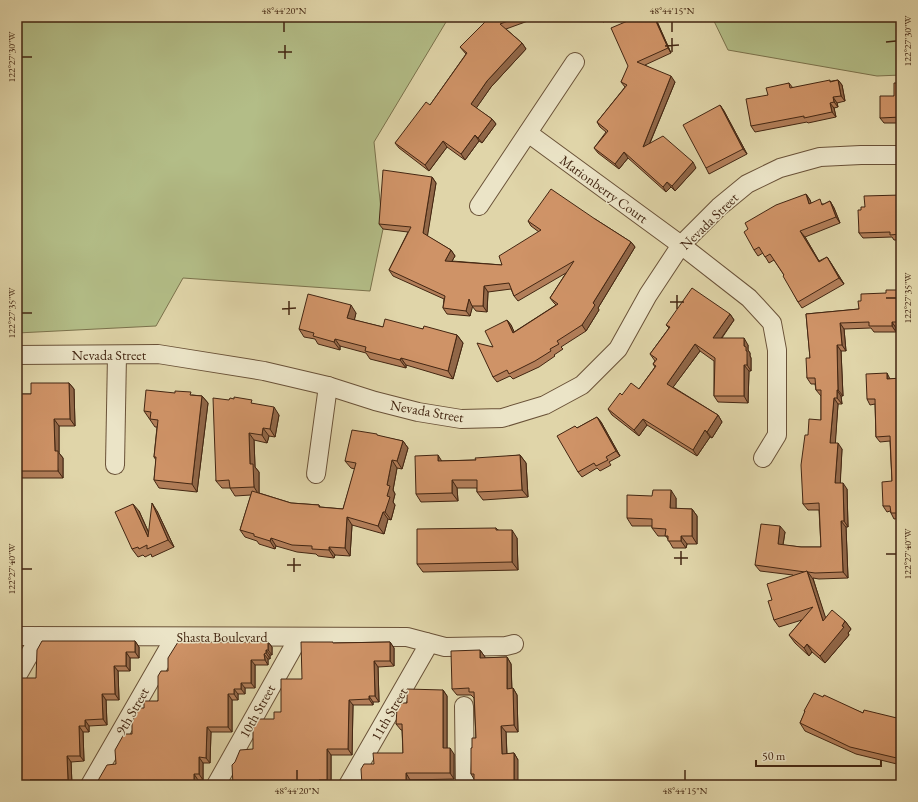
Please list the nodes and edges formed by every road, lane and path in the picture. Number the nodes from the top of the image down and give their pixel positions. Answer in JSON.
{"nodes":[{"id":1,"x":575,"y":62,"type":"dead end"},
{"id":2,"x":528,"y":133,"type":"junction"},
{"id":3,"x":901,"y":155,"type":"edge"},
{"id":4,"x":479,"y":206,"type":"dead end"},
{"id":5,"x":681,"y":245,"type":"junction"},
{"id":6,"x":17,"y":355,"type":"edge"},
{"id":7,"x":117,"y":355,"type":"junction"},
{"id":8,"x":328,"y":386,"type":"junction"},
{"id":9,"x":763,"y":458,"type":"dead end"},
{"id":10,"x":115,"y":465,"type":"dead end"},
{"id":11,"x":316,"y":474,"type":"dead end"},
{"id":12,"x":17,"y":636,"type":"edge"},
{"id":13,"x":40,"y":636,"type":"junction"},
{"id":14,"x":175,"y":636,"type":"junction"},
{"id":15,"x":299,"y":637,"type":"junction"},
{"id":16,"x":426,"y":642,"type":"junction"},
{"id":17,"x":514,"y":644,"type":"dead end"},
{"id":18,"x":17,"y":676,"type":"edge"},
{"id":19,"x":464,"y":706,"type":"dead end"},
{"id":20,"x":90,"y":785,"type":"edge"},
{"id":21,"x":216,"y":785,"type":"edge"},
{"id":22,"x":348,"y":785,"type":"edge"},
{"id":23,"x":465,"y":785,"type":"edge"}],
"edges":[{"from":1,"to":2,"type":"street"},
{"from":2,"to":4,"type":"street"},
{"from":2,"to":5,"type":"street","name":"Marionberry Court"},
{"from":3,"to":5,"type":"street","name":"Nevada Street"},
{"from":5,"to":8,"type":"street","name":"Nevada Street"},
{"from":5,"to":9,"type":"street","name":"Marionberry Court"},
{"from":6,"to":7,"type":"street","name":"Nevada Street"},
{"from":7,"to":8,"type":"street","name":"Nevada Street"},
{"from":7,"to":10,"type":"street"},
{"from":8,"to":11,"type":"street"},
{"from":12,"to":13,"type":"street","name":"Shasta Boulevard"},
{"from":13,"to":14,"type":"street","name":"Shasta Boulevard"},
{"from":13,"to":18,"type":"street"},
{"from":14,"to":15,"type":"street","name":"Shasta Boulevard"},
{"from":14,"to":20,"type":"street","name":"9th Street"},
{"from":15,"to":16,"type":"street","name":"Shasta Boulevard"},
{"from":15,"to":21,"type":"street","name":"10th Street"},
{"from":16,"to":17,"type":"street","name":"Shasta Boulevard"},
{"from":16,"to":22,"type":"street","name":"11th Street"},
{"from":19,"to":23,"type":"street"}]}
